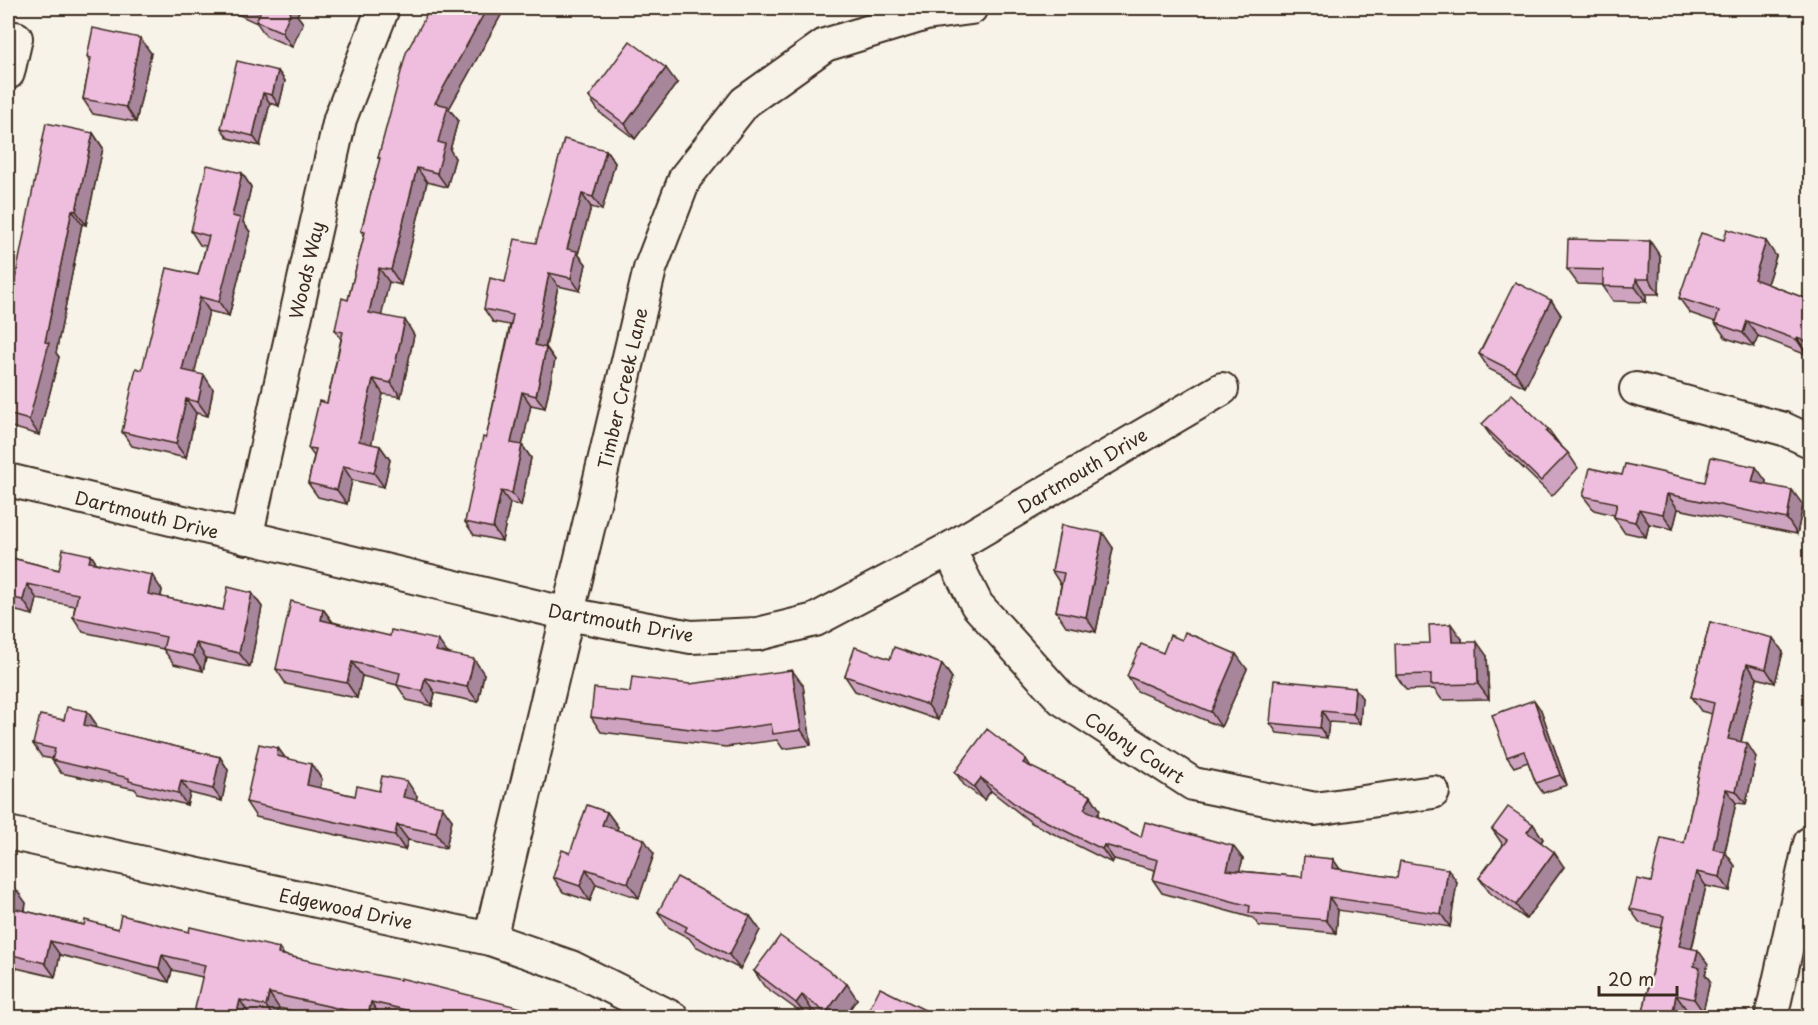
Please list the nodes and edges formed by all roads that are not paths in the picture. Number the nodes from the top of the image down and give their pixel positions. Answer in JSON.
{"nodes":[{"id":1,"x":383,"y":8,"type":"edge"},
{"id":2,"x":971,"y":8,"type":"edge"},
{"id":3,"x":16,"y":38,"type":"dead end"},
{"id":4,"x":8,"y":73,"type":"edge"},
{"id":5,"x":1222,"y":388,"type":"dead end"},
{"id":6,"x":1636,"y":389,"type":"dead end"},
{"id":7,"x":1810,"y":441,"type":"edge"},
{"id":8,"x":8,"y":480,"type":"edge"},
{"id":9,"x":246,"y":538,"type":"junction"},
{"id":10,"x":949,"y":549,"type":"junction"},
{"id":11,"x":568,"y":614,"type":"junction"},
{"id":12,"x":1432,"y":792,"type":"dead end"},
{"id":13,"x":8,"y":833,"type":"edge"},
{"id":14,"x":1810,"y":843,"type":"edge"},
{"id":15,"x":490,"y":939,"type":"junction"},
{"id":16,"x":673,"y":1017,"type":"edge"},
{"id":17,"x":1771,"y":1017,"type":"edge"}],
"edges":[{"from":1,"to":9,"type":"street","name":"Woods Way"},
{"from":2,"to":11,"type":"street","name":"Timber Creek Lane"},
{"from":3,"to":4,"type":"street"},
{"from":5,"to":10,"type":"street","name":"Dartmouth Drive"},
{"from":6,"to":7,"type":"street"},
{"from":8,"to":9,"type":"street","name":"Dartmouth Drive"},
{"from":9,"to":11,"type":"street","name":"Dartmouth Drive"},
{"from":10,"to":11,"type":"street","name":"Dartmouth Drive"},
{"from":10,"to":12,"type":"street","name":"Colony Court"},
{"from":11,"to":15,"type":"street","name":"Timber Creek Lane"},
{"from":13,"to":15,"type":"street","name":"Edgewood Drive"},
{"from":14,"to":17,"type":"street"},
{"from":15,"to":16,"type":"street","name":"Edgewood Drive"}]}
